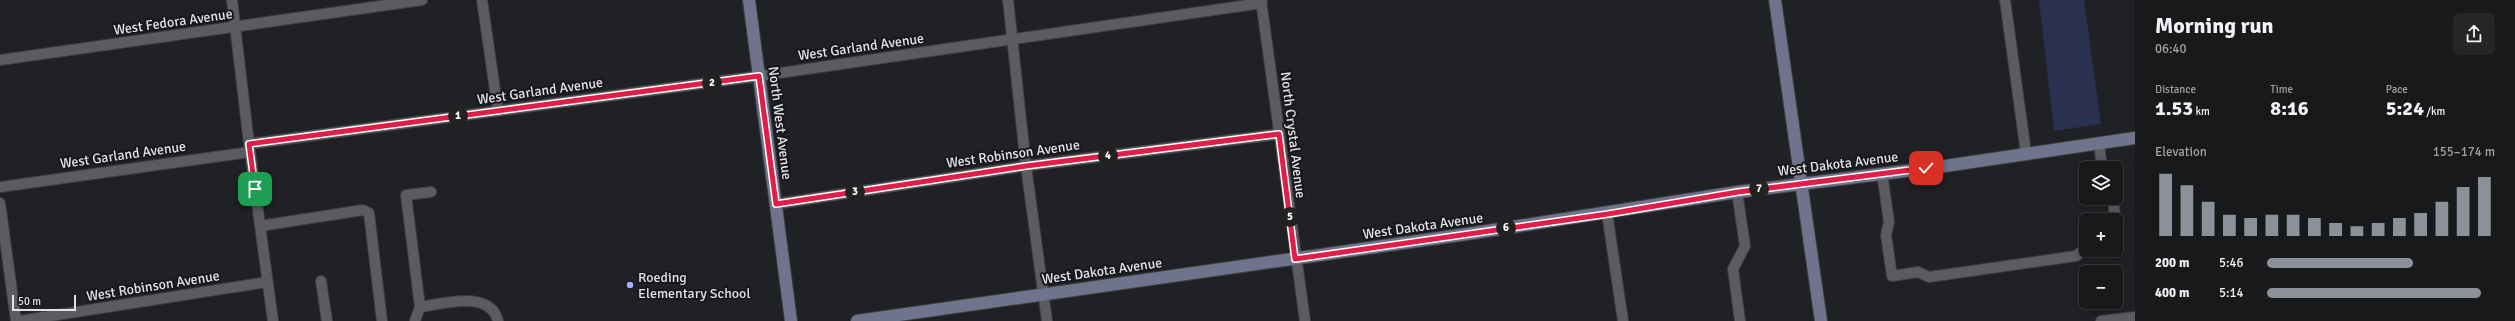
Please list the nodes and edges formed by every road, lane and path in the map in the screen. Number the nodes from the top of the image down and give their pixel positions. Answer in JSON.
{"nodes":[{"id":1,"x":232,"y":0,"type":"edge"},
{"id":2,"x":422,"y":0,"type":"edge"},
{"id":3,"x":482,"y":0,"type":"edge"},
{"id":4,"x":749,"y":0,"type":"edge"},
{"id":5,"x":1008,"y":0,"type":"edge"},
{"id":6,"x":1775,"y":0,"type":"edge"},
{"id":7,"x":2005,"y":0,"type":"edge"},
{"id":8,"x":1262,"y":1,"type":"edge"},
{"id":9,"x":236,"y":28,"type":"junction"},
{"id":10,"x":1013,"y":39,"type":"junction"},
{"id":11,"x":0,"y":60,"type":"edge"},
{"id":12,"x":759,"y":76,"type":"junction"},
{"id":13,"x":498,"y":111,"type":"junction"},
{"id":14,"x":1279,"y":134,"type":"junction"},
{"id":15,"x":2135,"y":138,"type":"edge"},
{"id":16,"x":2099,"y":143,"type":"junction"},
{"id":17,"x":250,"y":148,"type":"junction"},
{"id":18,"x":2026,"y":153,"type":"junction"},
{"id":19,"x":2101,"y":161,"type":"edge"},
{"id":20,"x":1026,"y":166,"type":"junction"},
{"id":21,"x":1882,"y":173,"type":"junction"},
{"id":22,"x":1801,"y":184,"type":"junction"},
{"id":23,"x":0,"y":187,"type":"edge"},
{"id":24,"x":431,"y":192,"type":"dead end"},
{"id":25,"x":1738,"y":192,"type":"junction"},
{"id":26,"x":0,"y":203,"type":"edge"},
{"id":27,"x":776,"y":204,"type":"junction"},
{"id":28,"x":1608,"y":214,"type":"junction"},
{"id":29,"x":260,"y":226,"type":"junction"},
{"id":30,"x":2079,"y":254,"type":"edge"},
{"id":31,"x":1295,"y":259,"type":"junction"},
{"id":32,"x":321,"y":281,"type":"dead end"},
{"id":33,"x":267,"y":282,"type":"junction"},
{"id":34,"x":1043,"y":295,"type":"junction"},
{"id":35,"x":420,"y":307,"type":"junction"},
{"id":36,"x":2135,"y":317,"type":"edge"},
{"id":37,"x":16,"y":321,"type":"edge"},
{"id":38,"x":19,"y":321,"type":"edge"},
{"id":39,"x":273,"y":321,"type":"edge"},
{"id":40,"x":327,"y":321,"type":"edge"},
{"id":41,"x":382,"y":321,"type":"edge"},
{"id":42,"x":415,"y":321,"type":"edge"},
{"id":43,"x":498,"y":321,"type":"edge"},
{"id":44,"x":791,"y":321,"type":"edge"},
{"id":45,"x":857,"y":321,"type":"edge"},
{"id":46,"x":1047,"y":321,"type":"edge"},
{"id":47,"x":1305,"y":321,"type":"edge"},
{"id":48,"x":1623,"y":321,"type":"edge"},
{"id":49,"x":1740,"y":321,"type":"edge"},
{"id":50,"x":1820,"y":321,"type":"edge"},
{"id":51,"x":2101,"y":321,"type":"edge"}],
"edges":[{"from":1,"to":9,"type":"street"},
{"from":2,"to":9,"type":"street","name":"West Fedora Avenue"},
{"from":3,"to":13,"type":"street"},
{"from":4,"to":12,"type":"street","name":"North West Avenue"},
{"from":5,"to":10,"type":"street"},
{"from":6,"to":22,"type":"street"},
{"from":7,"to":18,"type":"street"},
{"from":8,"to":10,"type":"street","name":"West Garland Avenue"},
{"from":8,"to":14,"type":"street","name":"North Crystal Avenue"},
{"from":9,"to":11,"type":"street","name":"West Fedora Avenue"},
{"from":9,"to":17,"type":"street"},
{"from":10,"to":12,"type":"street","name":"West Garland Avenue"},
{"from":10,"to":20,"type":"street"},
{"from":12,"to":13,"type":"street","name":"West Garland Avenue"},
{"from":12,"to":27,"type":"street","name":"North West Avenue"},
{"from":13,"to":17,"type":"street","name":"West Garland Avenue"},
{"from":14,"to":20,"type":"street","name":"West Robinson Avenue"},
{"from":14,"to":31,"type":"street","name":"North Crystal Avenue"},
{"from":15,"to":16,"type":"street","name":"West Dakota Avenue"},
{"from":16,"to":18,"type":"street","name":"West Dakota Avenue"},
{"from":16,"to":19,"type":"street"},
{"from":17,"to":23,"type":"street","name":"West Garland Avenue"},
{"from":17,"to":29,"type":"street"},
{"from":18,"to":21,"type":"street","name":"West Dakota Avenue"},
{"from":20,"to":27,"type":"street","name":"West Robinson Avenue"},
{"from":20,"to":34,"type":"street"},
{"from":21,"to":22,"type":"street","name":"West Dakota Avenue"},
{"from":21,"to":30,"type":"street"},
{"from":22,"to":25,"type":"street","name":"West Dakota Avenue"},
{"from":22,"to":50,"type":"street"},
{"from":24,"to":35,"type":"street"},
{"from":25,"to":28,"type":"street","name":"West Dakota Avenue"},
{"from":25,"to":49,"type":"street"},
{"from":26,"to":37,"type":"street"},
{"from":27,"to":44,"type":"street","name":"North West Avenue"},
{"from":28,"to":31,"type":"street","name":"West Dakota Avenue"},
{"from":28,"to":48,"type":"street"},
{"from":29,"to":33,"type":"street"},
{"from":29,"to":41,"type":"street"},
{"from":31,"to":34,"type":"street","name":"West Dakota Avenue"},
{"from":31,"to":47,"type":"street","name":"North Crystal Avenue"},
{"from":32,"to":40,"type":"street"},
{"from":33,"to":38,"type":"street","name":"West Robinson Avenue"},
{"from":33,"to":39,"type":"street"},
{"from":34,"to":45,"type":"street","name":"West Dakota Avenue"},
{"from":34,"to":46,"type":"street"},
{"from":35,"to":42,"type":"street"},
{"from":35,"to":43,"type":"street"},
{"from":36,"to":51,"type":"street"}]}
